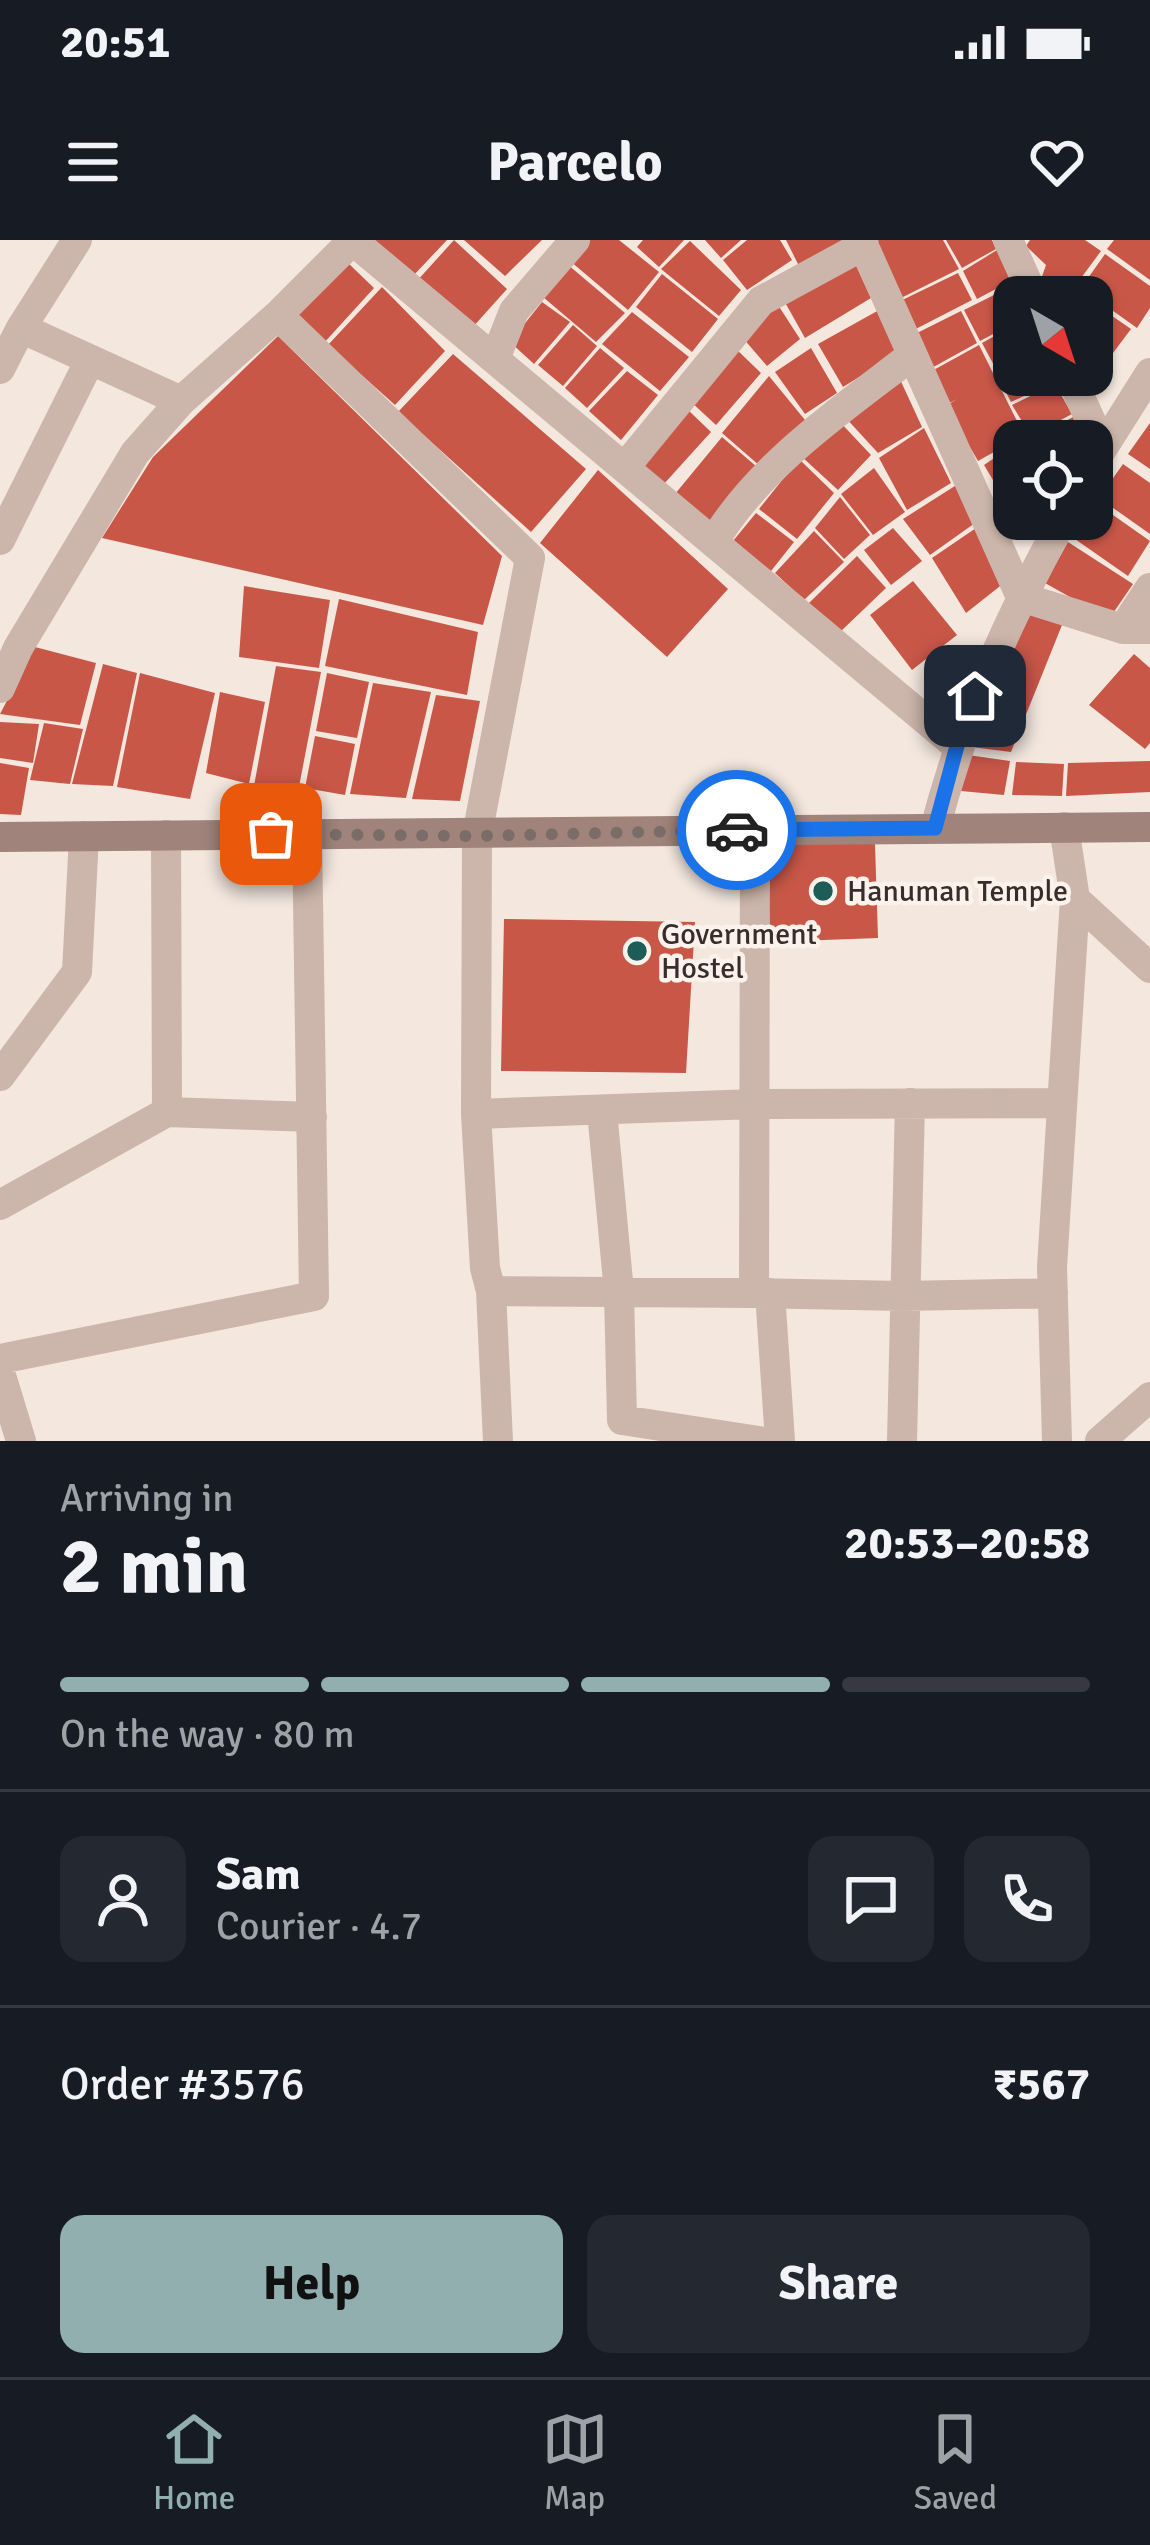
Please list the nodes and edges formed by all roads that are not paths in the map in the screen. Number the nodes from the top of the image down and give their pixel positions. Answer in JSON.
{"nodes":[{"id":1,"x":77,"y":240,"type":"edge"},
{"id":2,"x":353,"y":240,"type":"edge"},
{"id":3,"x":575,"y":240,"type":"edge"},
{"id":4,"x":1007,"y":240,"type":"edge"},
{"id":5,"x":862,"y":243,"type":"edge"},
{"id":6,"x":1024,"y":276,"type":"edge"},
{"id":7,"x":278,"y":315,"type":"junction"},
{"id":8,"x":21,"y":328,"type":"junction"},
{"id":9,"x":911,"y":356,"type":"junction"},
{"id":10,"x":495,"y":359,"type":"junction"},
{"id":11,"x":90,"y":360,"type":"junction"},
{"id":12,"x":0,"y":369,"type":"edge"},
{"id":13,"x":1150,"y":373,"type":"edge"},
{"id":14,"x":181,"y":401,"type":"junction"},
{"id":15,"x":1113,"y":430,"type":"edge"},
{"id":16,"x":625,"y":466,"type":"junction"},
{"id":17,"x":0,"y":540,"type":"edge"},
{"id":18,"x":1052,"y":540,"type":"edge"},
{"id":19,"x":714,"y":541,"type":"junction"},
{"id":20,"x":1150,"y":588,"type":"edge"},
{"id":21,"x":1021,"y":597,"type":"junction"},
{"id":22,"x":1136,"y":629,"type":"edge"},
{"id":23,"x":0,"y":688,"type":"edge"},
{"id":24,"x":957,"y":746,"type":"junction"},
{"id":25,"x":1150,"y":826,"type":"edge"},
{"id":26,"x":1064,"y":827,"type":"junction"},
{"id":27,"x":935,"y":828,"type":"junction"},
{"id":28,"x":755,"y":830,"type":"junction"},
{"id":29,"x":308,"y":834,"type":"junction"},
{"id":30,"x":84,"y":836,"type":"junction"},
{"id":31,"x":166,"y":836,"type":"junction"},
{"id":32,"x":477,"y":836,"type":"junction"},
{"id":33,"x":0,"y":837,"type":"edge"},
{"id":34,"x":1075,"y":899,"type":"junction"},
{"id":35,"x":1150,"y":968,"type":"edge"},
{"id":36,"x":0,"y":1076,"type":"edge"},
{"id":37,"x":910,"y":1103,"type":"junction"},
{"id":38,"x":1062,"y":1103,"type":"junction"},
{"id":39,"x":754,"y":1104,"type":"junction"},
{"id":40,"x":602,"y":1111,"type":"junction"},
{"id":41,"x":166,"y":1112,"type":"junction"},
{"id":42,"x":476,"y":1114,"type":"junction"},
{"id":43,"x":312,"y":1117,"type":"junction"},
{"id":44,"x":0,"y":1205,"type":"edge"},
{"id":45,"x":491,"y":1291,"type":"junction"},
{"id":46,"x":619,"y":1292,"type":"junction"},
{"id":47,"x":762,"y":1293,"type":"junction"},
{"id":48,"x":1053,"y":1293,"type":"junction"},
{"id":49,"x":903,"y":1296,"type":"junction"},
{"id":50,"x":0,"y":1359,"type":"edge"},
{"id":51,"x":0,"y":1372,"type":"edge"},
{"id":52,"x":1150,"y":1396,"type":"edge"},
{"id":53,"x":21,"y":1441,"type":"edge"},
{"id":54,"x":498,"y":1441,"type":"edge"},
{"id":55,"x":759,"y":1441,"type":"edge"},
{"id":56,"x":780,"y":1441,"type":"edge"},
{"id":57,"x":902,"y":1441,"type":"edge"},
{"id":58,"x":1057,"y":1441,"type":"edge"},
{"id":59,"x":1100,"y":1441,"type":"edge"}],
"edges":[{"from":1,"to":8,"type":"street"},
{"from":2,"to":7,"type":"street"},
{"from":2,"to":10,"type":"street"},
{"from":3,"to":10,"type":"street"},
{"from":4,"to":6,"type":"street"},
{"from":5,"to":9,"type":"street"},
{"from":5,"to":16,"type":"street"},
{"from":7,"to":14,"type":"street"},
{"from":7,"to":32,"type":"street"},
{"from":8,"to":11,"type":"street"},
{"from":8,"to":12,"type":"street"},
{"from":9,"to":19,"type":"street"},
{"from":9,"to":21,"type":"street"},
{"from":10,"to":16,"type":"street"},
{"from":11,"to":14,"type":"street"},
{"from":11,"to":17,"type":"street"},
{"from":13,"to":15,"type":"street"},
{"from":14,"to":23,"type":"street"},
{"from":16,"to":19,"type":"street"},
{"from":18,"to":21,"type":"street"},
{"from":19,"to":24,"type":"street"},
{"from":20,"to":22,"type":"street"},
{"from":21,"to":22,"type":"street"},
{"from":21,"to":24,"type":"street"},
{"from":24,"to":27,"type":"street"},
{"from":25,"to":26,"type":"main road"},
{"from":26,"to":27,"type":"main road"},
{"from":26,"to":34,"type":"street"},
{"from":27,"to":28,"type":"main road"},
{"from":28,"to":32,"type":"main road"},
{"from":28,"to":39,"type":"street"},
{"from":29,"to":31,"type":"main road"},
{"from":29,"to":32,"type":"main road"},
{"from":29,"to":43,"type":"street"},
{"from":30,"to":31,"type":"main road"},
{"from":30,"to":33,"type":"main road"},
{"from":30,"to":36,"type":"street"},
{"from":31,"to":41,"type":"street"},
{"from":32,"to":42,"type":"street"},
{"from":34,"to":35,"type":"street"},
{"from":34,"to":38,"type":"street"},
{"from":37,"to":38,"type":"street"},
{"from":37,"to":39,"type":"street"},
{"from":37,"to":49,"type":"street"},
{"from":38,"to":48,"type":"street"},
{"from":39,"to":40,"type":"street"},
{"from":39,"to":47,"type":"street"},
{"from":40,"to":42,"type":"street"},
{"from":40,"to":46,"type":"street"},
{"from":41,"to":43,"type":"street"},
{"from":41,"to":44,"type":"street"},
{"from":42,"to":45,"type":"street"},
{"from":43,"to":50,"type":"street"},
{"from":45,"to":46,"type":"street"},
{"from":45,"to":54,"type":"street"},
{"from":46,"to":47,"type":"street"},
{"from":46,"to":55,"type":"street"},
{"from":47,"to":49,"type":"street"},
{"from":47,"to":56,"type":"street"},
{"from":48,"to":49,"type":"street"},
{"from":48,"to":58,"type":"street"},
{"from":49,"to":57,"type":"street"},
{"from":51,"to":53,"type":"street"},
{"from":52,"to":59,"type":"street"}]}
